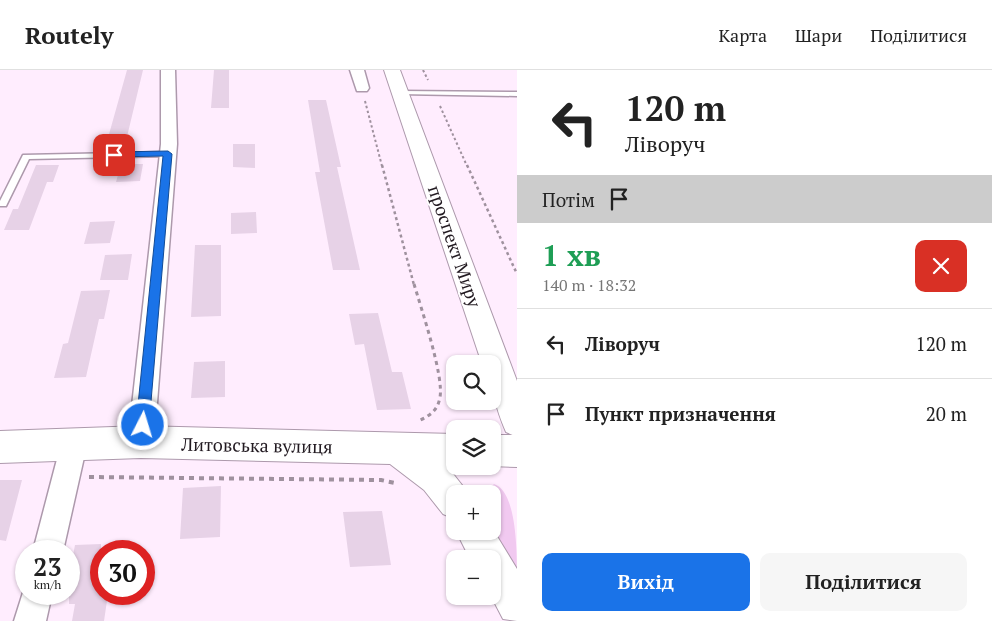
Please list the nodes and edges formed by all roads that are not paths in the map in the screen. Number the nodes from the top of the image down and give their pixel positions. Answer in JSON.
{"nodes":[{"id":1,"x":168,"y":70,"type":"edge"},
{"id":2,"x":357,"y":70,"type":"edge"},
{"id":3,"x":392,"y":70,"type":"edge"},
{"id":4,"x":362,"y":88,"type":"road end"},
{"id":5,"x":401,"y":93,"type":"junction"},
{"id":6,"x":517,"y":94,"type":"edge"},
{"id":7,"x":168,"y":154,"type":"junction"},
{"id":8,"x":3,"y":204,"type":"dead end"},
{"id":9,"x":517,"y":422,"type":"edge"},
{"id":10,"x":141,"y":442,"type":"junction"},
{"id":11,"x":74,"y":444,"type":"junction"},
{"id":12,"x":0,"y":447,"type":"edge"},
{"id":13,"x":394,"y":448,"type":"junction"},
{"id":14,"x":446,"y":450,"type":"edge"},
{"id":15,"x":501,"y":451,"type":"edge"},
{"id":16,"x":517,"y":451,"type":"edge"},
{"id":17,"x":446,"y":491,"type":"edge"},
{"id":18,"x":51,"y":540,"type":"edge"},
{"id":19,"x":501,"y":577,"type":"edge"},
{"id":20,"x":34,"y":605,"type":"edge"},
{"id":21,"x":517,"y":605,"type":"edge"},
{"id":22,"x":30,"y":621,"type":"edge"}],
"edges":[{"from":1,"to":7,"type":"street"},
{"from":2,"to":4,"type":"street"},
{"from":3,"to":5,"type":"main road","name":"проспект Миру"},
{"from":5,"to":6,"type":"lane"},
{"from":5,"to":9,"type":"main road","name":"проспект Миру"},
{"from":7,"to":8,"type":"lane"},
{"from":7,"to":10,"type":"street"},
{"from":10,"to":11,"type":"main road","name":"Литовська вулиця"},
{"from":10,"to":13,"type":"main road","name":"Литовська вулиця"},
{"from":11,"to":12,"type":"main road","name":"Литовська вулиця"},
{"from":11,"to":18,"type":"street"},
{"from":13,"to":14,"type":"main road","name":"Литовська вулиця"},
{"from":13,"to":17,"type":"main road"},
{"from":15,"to":16,"type":"main road"},
{"from":19,"to":21,"type":"main road"},
{"from":20,"to":22,"type":"street"}]}
